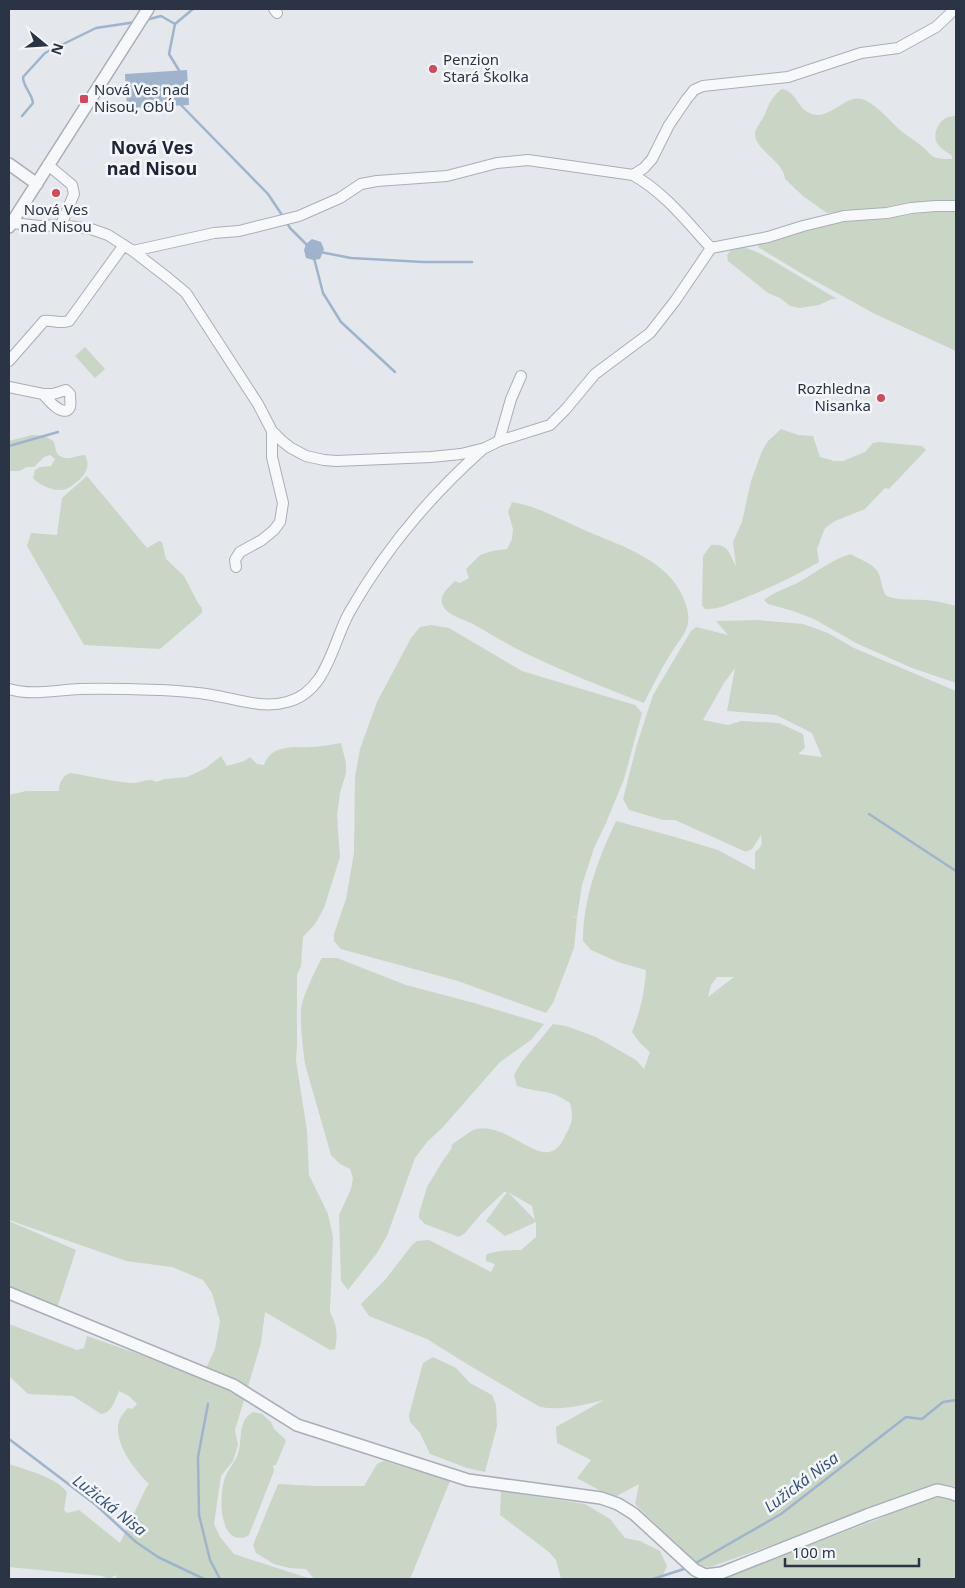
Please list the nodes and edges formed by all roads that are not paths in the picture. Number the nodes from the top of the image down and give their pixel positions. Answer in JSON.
{"nodes":[{"id":1,"x":148,"y":9,"type":"edge"},
{"id":2,"x":955,"y":9,"type":"edge"},
{"id":3,"x":9,"y":164,"type":"edge"},
{"id":4,"x":48,"y":165,"type":"junction"},
{"id":5,"x":633,"y":175,"type":"junction"},
{"id":6,"x":36,"y":184,"type":"junction"},
{"id":7,"x":956,"y":206,"type":"edge"},
{"id":8,"x":10,"y":225,"type":"edge"},
{"id":9,"x":61,"y":225,"type":"junction"},
{"id":10,"x":128,"y":248,"type":"junction"},
{"id":11,"x":712,"y":248,"type":"junction"},
{"id":12,"x":9,"y":361,"type":"edge"},
{"id":13,"x":521,"y":376,"type":"dead end"},
{"id":14,"x":9,"y":387,"type":"edge"},
{"id":15,"x":43,"y":394,"type":"dead end"},
{"id":16,"x":272,"y":431,"type":"junction"},
{"id":17,"x":499,"y":441,"type":"junction"},
{"id":18,"x":485,"y":448,"type":"junction"},
{"id":19,"x":461,"y":454,"type":"junction"},
{"id":20,"x":465,"y":465,"type":"junction"},
{"id":21,"x":236,"y":568,"type":"dead end"},
{"id":22,"x":9,"y":689,"type":"edge"},
{"id":23,"x":9,"y":1293,"type":"edge"},
{"id":24,"x":956,"y":1496,"type":"edge"}],
"edges":[{"from":1,"to":4,"type":"street"},
{"from":2,"to":5,"type":"street"},
{"from":3,"to":6,"type":"street"},
{"from":4,"to":6,"type":"street"},
{"from":4,"to":9,"type":"street"},
{"from":5,"to":10,"type":"street"},
{"from":5,"to":11,"type":"street"},
{"from":6,"to":8,"type":"street"},
{"from":7,"to":11,"type":"street"},
{"from":8,"to":9,"type":"street"},
{"from":9,"to":10,"type":"street"},
{"from":10,"to":12,"type":"street"},
{"from":10,"to":16,"type":"street"},
{"from":11,"to":17,"type":"street"},
{"from":13,"to":17,"type":"street"},
{"from":14,"to":15,"type":"street"},
{"from":16,"to":19,"type":"street"},
{"from":16,"to":21,"type":"street"},
{"from":17,"to":18,"type":"street"},
{"from":18,"to":19,"type":"street"},
{"from":18,"to":20,"type":"street"},
{"from":19,"to":20,"type":"street"},
{"from":20,"to":22,"type":"street"},
{"from":23,"to":24,"type":"street"}]}
